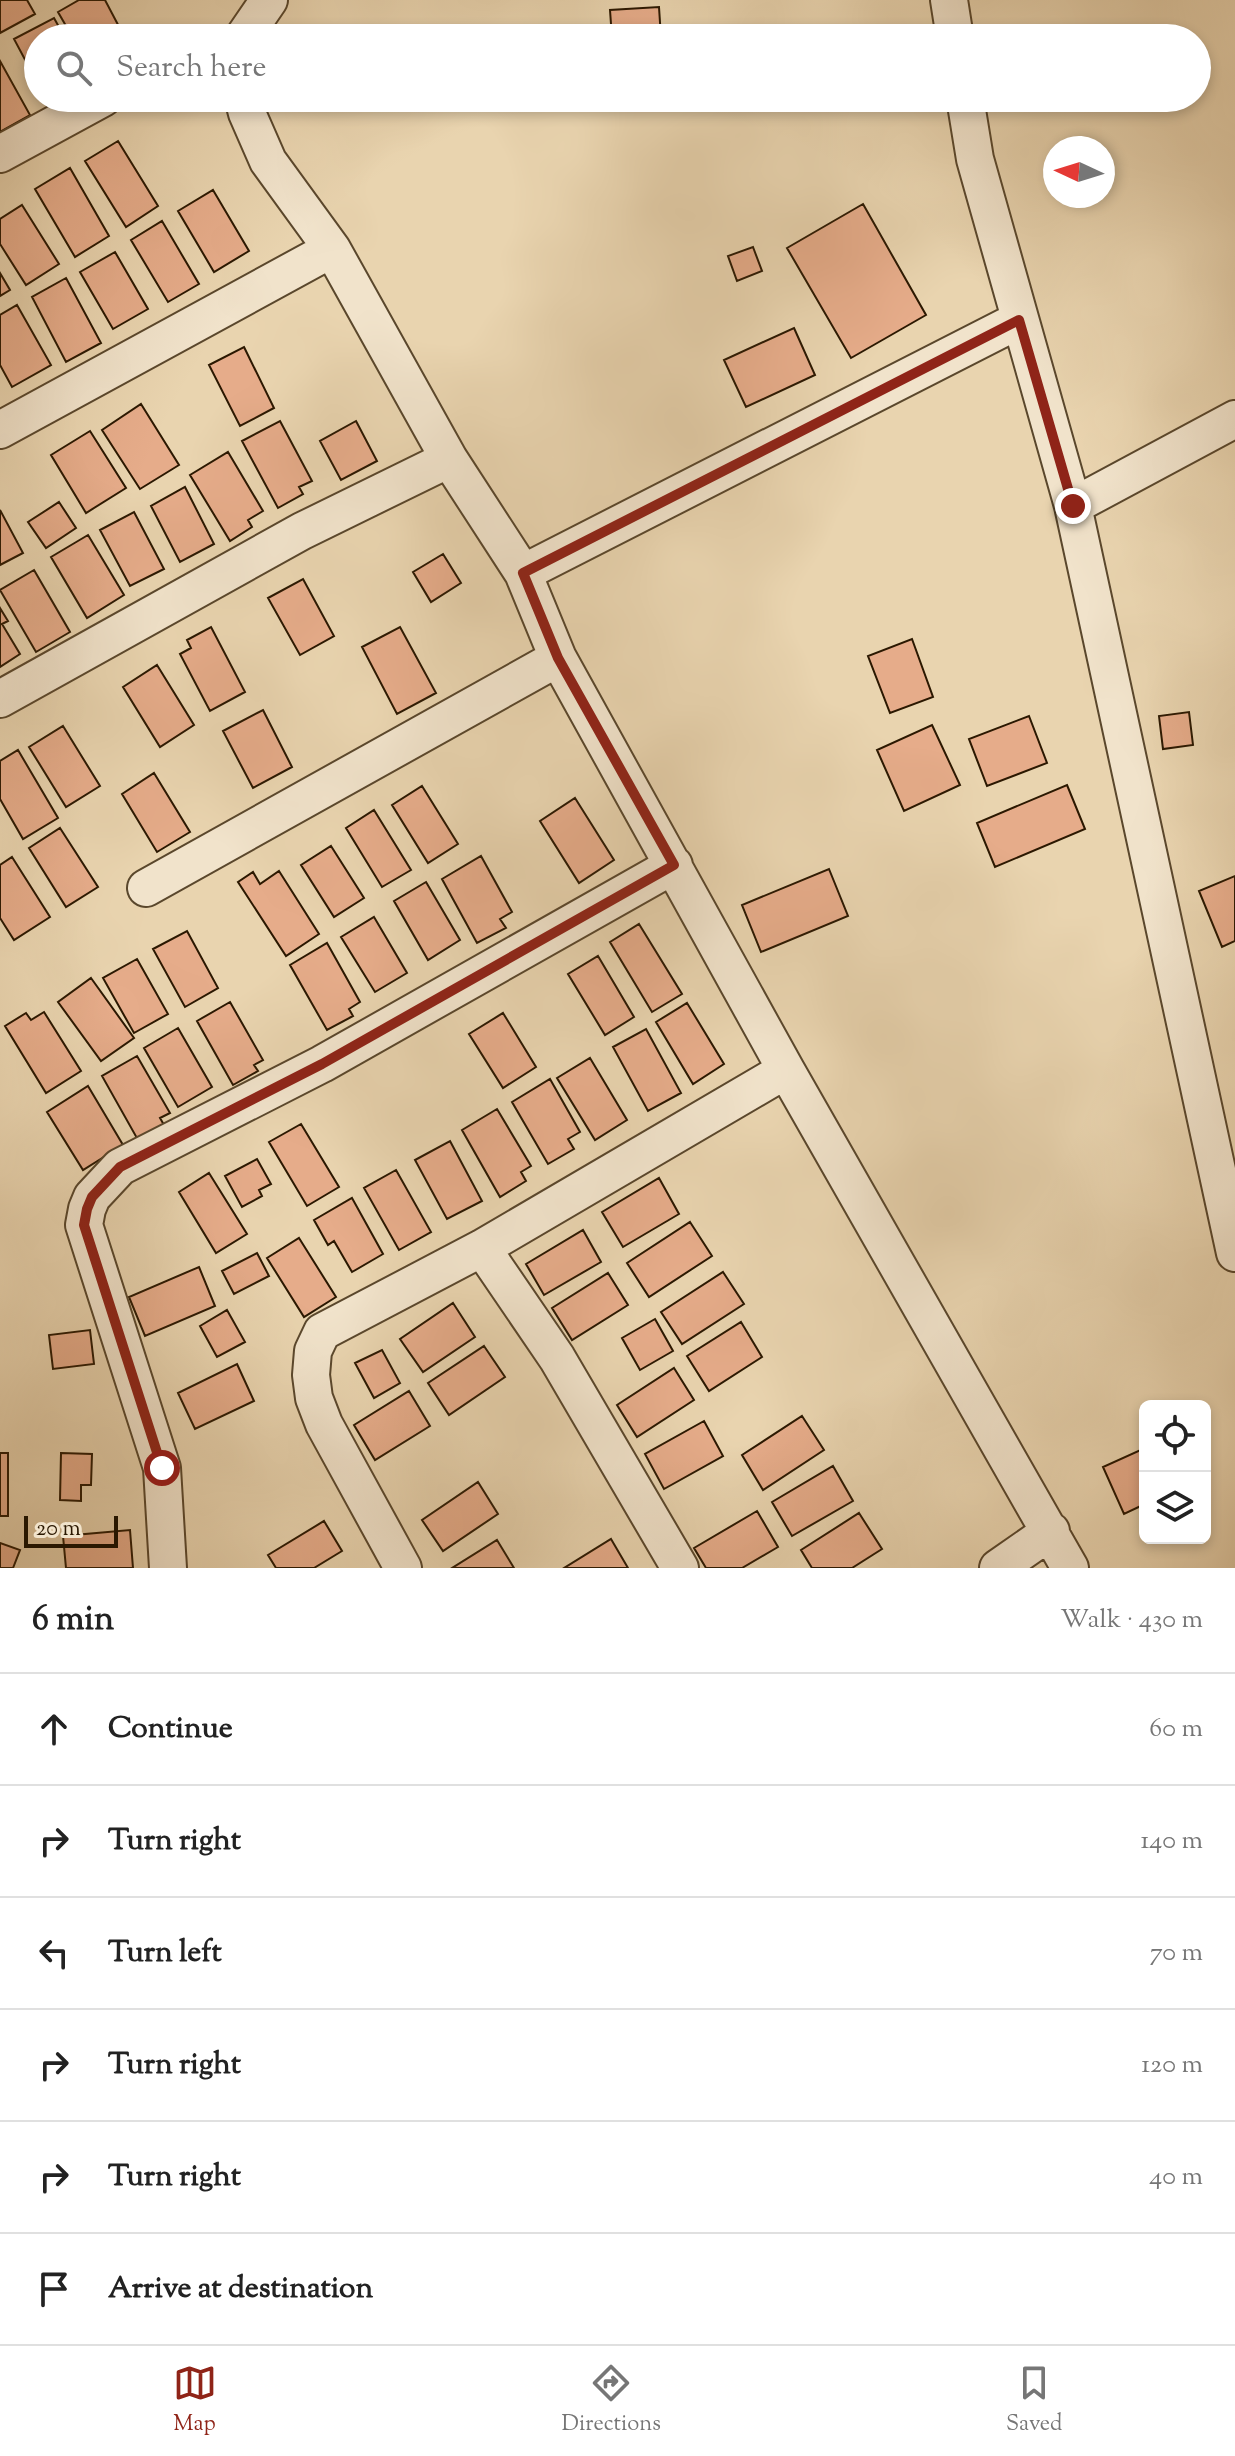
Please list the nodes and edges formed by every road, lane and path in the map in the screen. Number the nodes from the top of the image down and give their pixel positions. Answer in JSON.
{"nodes":[{"id":1,"x":269,"y":0,"type":"edge"},
{"id":2,"x":949,"y":0,"type":"edge"},
{"id":3,"x":253,"y":24,"type":"edge"},
{"id":4,"x":953,"y":24,"type":"edge"},
{"id":5,"x":77,"y":112,"type":"edge"},
{"id":6,"x":247,"y":112,"type":"edge"},
{"id":7,"x":967,"y":112,"type":"edge"},
{"id":8,"x":0,"y":154,"type":"edge"},
{"id":9,"x":332,"y":249,"type":"junction"},
{"id":10,"x":1019,"y":320,"type":"junction"},
{"id":11,"x":1235,"y":419,"type":"edge"},
{"id":12,"x":0,"y":430,"type":"edge"},
{"id":13,"x":449,"y":459,"type":"junction"},
{"id":14,"x":1073,"y":506,"type":"junction"},
{"id":15,"x":523,"y":573,"type":"junction"},
{"id":16,"x":558,"y":658,"type":"junction"},
{"id":17,"x":0,"y":699,"type":"edge"},
{"id":18,"x":674,"y":865,"type":"junction"},
{"id":19,"x":146,"y":888,"type":"dead end"},
{"id":20,"x":786,"y":1070,"type":"junction"},
{"id":21,"x":482,"y":1248,"type":"junction"},
{"id":22,"x":1235,"y":1253,"type":"edge"},
{"id":23,"x":1051,"y":1531,"type":"junction"},
{"id":24,"x":168,"y":1568,"type":"edge"},
{"id":25,"x":403,"y":1568,"type":"edge"},
{"id":26,"x":680,"y":1568,"type":"edge"},
{"id":27,"x":998,"y":1568,"type":"edge"},
{"id":28,"x":1070,"y":1568,"type":"edge"}],
"edges":[{"from":1,"to":3,"type":"street"},
{"from":2,"to":4,"type":"street"},
{"from":5,"to":8,"type":"street"},
{"from":6,"to":9,"type":"street"},
{"from":7,"to":10,"type":"street"},
{"from":9,"to":12,"type":"street"},
{"from":9,"to":13,"type":"street"},
{"from":10,"to":14,"type":"street"},
{"from":10,"to":15,"type":"street"},
{"from":11,"to":14,"type":"street"},
{"from":13,"to":15,"type":"street"},
{"from":13,"to":17,"type":"street"},
{"from":14,"to":22,"type":"street"},
{"from":15,"to":16,"type":"street"},
{"from":16,"to":18,"type":"street"},
{"from":16,"to":19,"type":"street"},
{"from":18,"to":20,"type":"street"},
{"from":18,"to":24,"type":"street"},
{"from":20,"to":21,"type":"street"},
{"from":20,"to":23,"type":"street"},
{"from":21,"to":25,"type":"street"},
{"from":21,"to":26,"type":"street"},
{"from":23,"to":27,"type":"street"},
{"from":23,"to":28,"type":"street"}]}
